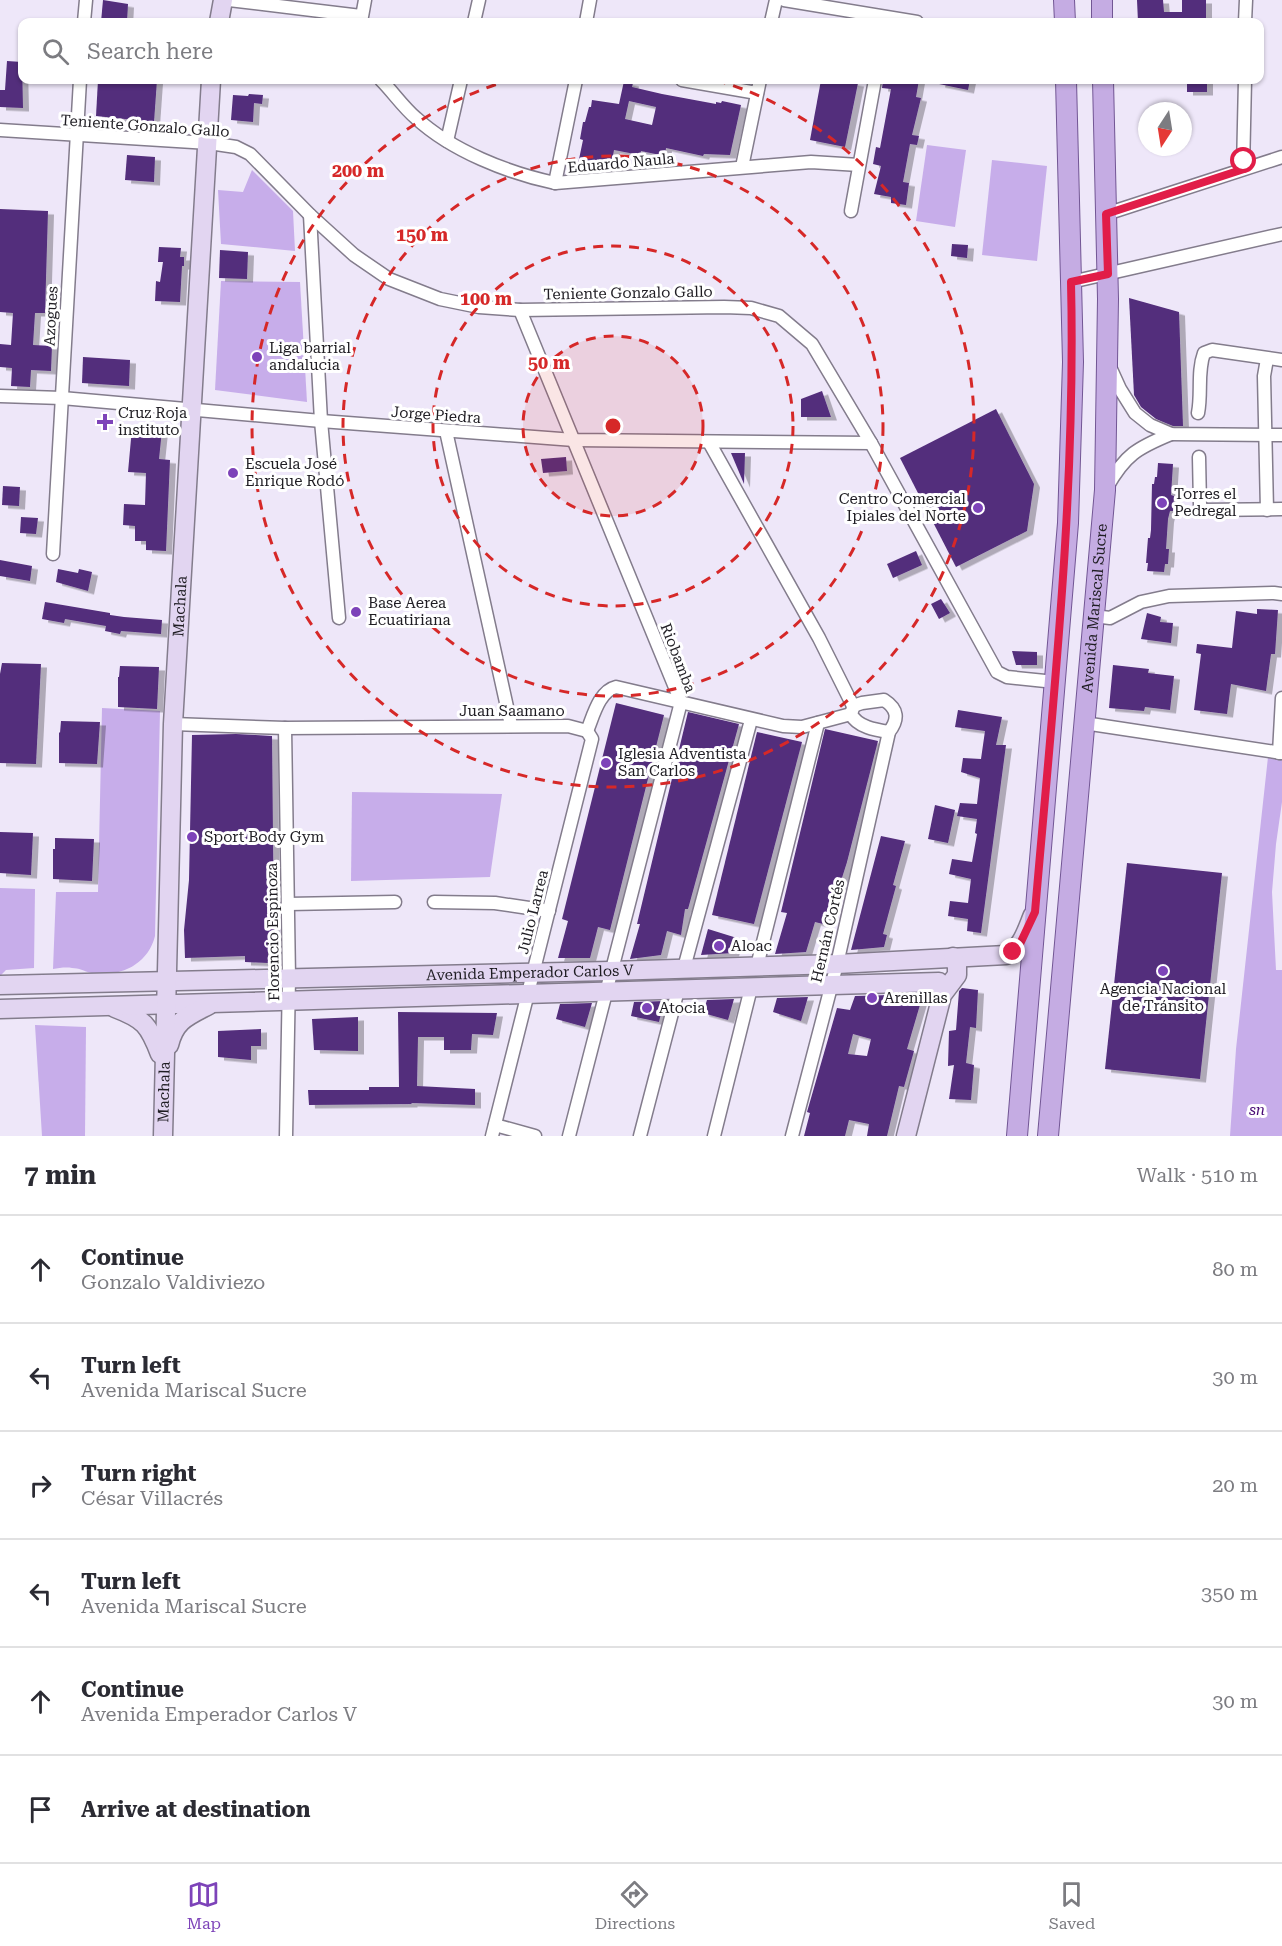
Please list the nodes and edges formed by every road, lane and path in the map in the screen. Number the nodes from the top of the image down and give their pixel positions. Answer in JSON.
{"nodes":[{"id":1,"x":86,"y":0,"type":"edge"},
{"id":2,"x":223,"y":0,"type":"edge"},
{"id":3,"x":230,"y":0,"type":"edge"},
{"id":4,"x":365,"y":0,"type":"edge"},
{"id":5,"x":479,"y":0,"type":"edge"},
{"id":6,"x":590,"y":0,"type":"edge"},
{"id":7,"x":776,"y":0,"type":"edge"},
{"id":8,"x":784,"y":0,"type":"edge"},
{"id":9,"x":1064,"y":0,"type":"edge"},
{"id":10,"x":1102,"y":0,"type":"edge"},
{"id":11,"x":1246,"y":0,"type":"edge"},
{"id":12,"x":84,"y":18,"type":"edge"},
{"id":13,"x":220,"y":18,"type":"edge"},
{"id":14,"x":354,"y":18,"type":"edge"},
{"id":15,"x":361,"y":18,"type":"edge"},
{"id":16,"x":475,"y":18,"type":"edge"},
{"id":17,"x":587,"y":18,"type":"edge"},
{"id":18,"x":772,"y":18,"type":"edge"},
{"id":19,"x":876,"y":18,"type":"edge"},
{"id":20,"x":1065,"y":18,"type":"edge"},
{"id":21,"x":1102,"y":18,"type":"edge"},
{"id":22,"x":1245,"y":18,"type":"edge"},
{"id":23,"x":80,"y":84,"type":"edge"},
{"id":24,"x":211,"y":84,"type":"edge"},
{"id":25,"x":385,"y":84,"type":"edge"},
{"id":26,"x":460,"y":84,"type":"edge"},
{"id":27,"x":575,"y":84,"type":"edge"},
{"id":28,"x":705,"y":84,"type":"edge"},
{"id":29,"x":759,"y":84,"type":"edge"},
{"id":30,"x":874,"y":84,"type":"edge"},
{"id":31,"x":1066,"y":84,"type":"edge"},
{"id":32,"x":1103,"y":84,"type":"edge"},
{"id":33,"x":1245,"y":84,"type":"edge"},
{"id":34,"x":757,"y":93,"type":"junction"},
{"id":35,"x":0,"y":130,"type":"edge"},
{"id":36,"x":76,"y":136,"type":"junction"},
{"id":37,"x":447,"y":141,"type":"junction"},
{"id":38,"x":209,"y":143,"type":"junction"},
{"id":39,"x":1282,"y":157,"type":"edge"},
{"id":40,"x":859,"y":165,"type":"junction"},
{"id":41,"x":742,"y":167,"type":"junction"},
{"id":42,"x":1244,"y":169,"type":"junction"},
{"id":43,"x":555,"y":183,"type":"junction"},
{"id":44,"x":851,"y":212,"type":"dead end"},
{"id":45,"x":1106,"y":214,"type":"junction"},
{"id":46,"x":310,"y":215,"type":"junction"},
{"id":47,"x":1282,"y":234,"type":"edge"},
{"id":48,"x":1108,"y":274,"type":"junction"},
{"id":49,"x":1071,"y":282,"type":"junction"},
{"id":50,"x":520,"y":310,"type":"junction"},
{"id":51,"x":1267,"y":359,"type":"junction"},
{"id":52,"x":1107,"y":360,"type":"junction"},
{"id":53,"x":1282,"y":360,"type":"edge"},
{"id":54,"x":0,"y":396,"type":"edge"},
{"id":55,"x":62,"y":398,"type":"junction"},
{"id":56,"x":193,"y":410,"type":"junction"},
{"id":57,"x":1198,"y":413,"type":"dead end"},
{"id":58,"x":321,"y":421,"type":"junction"},
{"id":59,"x":447,"y":431,"type":"junction"},
{"id":60,"x":1171,"y":434,"type":"junction"},
{"id":61,"x":1264,"y":435,"type":"junction"},
{"id":62,"x":1282,"y":435,"type":"edge"},
{"id":63,"x":574,"y":440,"type":"junction"},
{"id":64,"x":709,"y":442,"type":"junction"},
{"id":65,"x":871,"y":442,"type":"junction"},
{"id":66,"x":1198,"y":457,"type":"dead end"},
{"id":67,"x":1105,"y":490,"type":"junction"},
{"id":68,"x":1282,"y":509,"type":"edge"},
{"id":69,"x":1267,"y":510,"type":"junction"},
{"id":70,"x":53,"y":554,"type":"dead end"},
{"id":71,"x":1282,"y":594,"type":"edge"},
{"id":72,"x":1094,"y":616,"type":"junction"},
{"id":73,"x":339,"y":618,"type":"dead end"},
{"id":74,"x":1055,"y":682,"type":"junction"},
{"id":75,"x":1282,"y":698,"type":"edge"},
{"id":76,"x":681,"y":702,"type":"junction"},
{"id":77,"x":852,"y":710,"type":"junction"},
{"id":78,"x":751,"y":720,"type":"junction"},
{"id":79,"x":818,"y":723,"type":"junction"},
{"id":80,"x":1084,"y":723,"type":"junction"},
{"id":81,"x":174,"y":724,"type":"junction"},
{"id":82,"x":512,"y":726,"type":"junction"},
{"id":83,"x":285,"y":728,"type":"junction"},
{"id":84,"x":587,"y":731,"type":"junction"},
{"id":85,"x":889,"y":732,"type":"junction"},
{"id":86,"x":1280,"y":753,"type":"edge"},
{"id":87,"x":395,"y":902,"type":"dead end"},
{"id":88,"x":434,"y":902,"type":"dead end"},
{"id":89,"x":288,"y":904,"type":"junction"},
{"id":90,"x":549,"y":911,"type":"junction"},
{"id":91,"x":1035,"y":912,"type":"junction"},
{"id":92,"x":167,"y":940,"type":"junction"},
{"id":93,"x":948,"y":957,"type":"junction"},
{"id":94,"x":837,"y":964,"type":"junction"},
{"id":95,"x":757,"y":966,"type":"junction"},
{"id":96,"x":684,"y":968,"type":"junction"},
{"id":97,"x":610,"y":971,"type":"junction"},
{"id":98,"x":533,"y":973,"type":"junction"},
{"id":99,"x":289,"y":978,"type":"junction"},
{"id":100,"x":166,"y":980,"type":"junction"},
{"id":101,"x":122,"y":981,"type":"junction"},
{"id":102,"x":0,"y":985,"type":"edge"},
{"id":103,"x":831,"y":986,"type":"junction"},
{"id":104,"x":751,"y":988,"type":"junction"},
{"id":105,"x":940,"y":988,"type":"junction"},
{"id":106,"x":678,"y":990,"type":"junction"},
{"id":107,"x":605,"y":992,"type":"junction"},
{"id":108,"x":528,"y":994,"type":"junction"},
{"id":109,"x":288,"y":1001,"type":"junction"},
{"id":110,"x":213,"y":1003,"type":"junction"},
{"id":111,"x":165,"y":1004,"type":"junction"},
{"id":112,"x":109,"y":1006,"type":"junction"},
{"id":113,"x":0,"y":1009,"type":"edge"},
{"id":114,"x":164,"y":1064,"type":"junction"},
{"id":115,"x":493,"y":1130,"type":"edge"},
{"id":116,"x":163,"y":1136,"type":"edge"},
{"id":117,"x":286,"y":1136,"type":"edge"},
{"id":118,"x":535,"y":1136,"type":"edge"},
{"id":119,"x":569,"y":1136,"type":"edge"},
{"id":120,"x":640,"y":1136,"type":"edge"},
{"id":121,"x":714,"y":1136,"type":"edge"},
{"id":122,"x":792,"y":1136,"type":"edge"},
{"id":123,"x":906,"y":1136,"type":"edge"},
{"id":124,"x":1017,"y":1136,"type":"edge"},
{"id":125,"x":1048,"y":1136,"type":"edge"}],
"edges":[{"from":1,"to":12,"type":"street"},
{"from":2,"to":13,"type":"main road"},
{"from":3,"to":14,"type":"street"},
{"from":4,"to":15,"type":"street"},
{"from":5,"to":16,"type":"street"},
{"from":6,"to":17,"type":"street"},
{"from":7,"to":18,"type":"street"},
{"from":8,"to":19,"type":"street"},
{"from":9,"to":20,"type":"main road"},
{"from":10,"to":21,"type":"main road"},
{"from":11,"to":22,"type":"street"},
{"from":23,"to":36,"type":"street","name":"Azogues"},
{"from":24,"to":38,"type":"main road","name":"Machala"},
{"from":25,"to":37,"type":"street","name":"Eduardo Naula"},
{"from":26,"to":37,"type":"street"},
{"from":27,"to":43,"type":"street"},
{"from":28,"to":34,"type":"street"},
{"from":29,"to":34,"type":"street"},
{"from":30,"to":40,"type":"street"},
{"from":31,"to":49,"type":"main road"},
{"from":32,"to":45,"type":"main road","name":"Avenida Mariscal Sucre"},
{"from":33,"to":42,"type":"street"},
{"from":34,"to":41,"type":"street"},
{"from":35,"to":36,"type":"street","name":"Teniente Gonzalo Gallo"},
{"from":36,"to":38,"type":"street","name":"Teniente Gonzalo Gallo"},
{"from":36,"to":55,"type":"street","name":"Azogues"},
{"from":37,"to":43,"type":"street","name":"Eduardo Naula"},
{"from":38,"to":46,"type":"street","name":"Teniente Gonzalo Gallo"},
{"from":38,"to":56,"type":"main road","name":"Machala"},
{"from":39,"to":42,"type":"street"},
{"from":40,"to":41,"type":"street","name":"Eduardo Naula"},
{"from":40,"to":44,"type":"street"},
{"from":41,"to":43,"type":"street","name":"Eduardo Naula"},
{"from":42,"to":45,"type":"street"},
{"from":45,"to":48,"type":"main road","name":"Avenida Mariscal Sucre"},
{"from":46,"to":50,"type":"street","name":"Teniente Gonzalo Gallo"},
{"from":46,"to":58,"type":"street"},
{"from":47,"to":48,"type":"street"},
{"from":48,"to":49,"type":"street"},
{"from":48,"to":52,"type":"main road","name":"Avenida Mariscal Sucre"},
{"from":49,"to":74,"type":"main road"},
{"from":50,"to":63,"type":"street","name":"Riobamba"},
{"from":50,"to":65,"type":"street","name":"Teniente Gonzalo Gallo"},
{"from":51,"to":53,"type":"street"},
{"from":51,"to":57,"type":"street"},
{"from":51,"to":61,"type":"street"},
{"from":52,"to":60,"type":"street"},
{"from":52,"to":67,"type":"main road","name":"Avenida Mariscal Sucre"},
{"from":54,"to":55,"type":"street","name":"Jorge Piedra"},
{"from":55,"to":56,"type":"street","name":"Jorge Piedra"},
{"from":55,"to":70,"type":"street","name":"Azogues"},
{"from":56,"to":58,"type":"street","name":"Jorge Piedra"},
{"from":56,"to":81,"type":"main road","name":"Machala"},
{"from":58,"to":59,"type":"street","name":"Jorge Piedra"},
{"from":58,"to":73,"type":"street"},
{"from":59,"to":63,"type":"street","name":"Jorge Piedra"},
{"from":59,"to":82,"type":"street"},
{"from":60,"to":61,"type":"street"},
{"from":60,"to":67,"type":"street"},
{"from":61,"to":62,"type":"street"},
{"from":61,"to":69,"type":"street"},
{"from":63,"to":64,"type":"street","name":"Jorge Piedra"},
{"from":63,"to":76,"type":"street","name":"Riobamba"},
{"from":64,"to":65,"type":"street","name":"Jorge Piedra"},
{"from":64,"to":77,"type":"street"},
{"from":65,"to":74,"type":"street","name":"Teniente Gonzalo Gallo"},
{"from":66,"to":69,"type":"street"},
{"from":67,"to":72,"type":"main road","name":"Avenida Mariscal Sucre"},
{"from":68,"to":69,"type":"street"},
{"from":71,"to":72,"type":"street"},
{"from":72,"to":80,"type":"main road","name":"Avenida Mariscal Sucre"},
{"from":74,"to":91,"type":"main road"},
{"from":75,"to":86,"type":"street"},
{"from":76,"to":78,"type":"street"},
{"from":76,"to":84,"type":"street"},
{"from":76,"to":97,"type":"street","name":"Riobamba"},
{"from":77,"to":79,"type":"street"},
{"from":77,"to":85,"type":"street"},
{"from":77,"to":85,"type":"street"},
{"from":78,"to":79,"type":"street"},
{"from":78,"to":96,"type":"street"},
{"from":79,"to":95,"type":"street"},
{"from":80,"to":86,"type":"street"},
{"from":80,"to":125,"type":"main road","name":"Avenida Mariscal Sucre"},
{"from":81,"to":83,"type":"street","name":"Juan Saamano"},
{"from":81,"to":92,"type":"main road","name":"Machala"},
{"from":82,"to":83,"type":"street","name":"Juan Saamano"},
{"from":82,"to":84,"type":"street","name":"Juan Saamano"},
{"from":83,"to":89,"type":"street","name":"Florencio Espinoza"},
{"from":84,"to":90,"type":"street","name":"Julio Larrea"},
{"from":85,"to":94,"type":"street","name":"Hernán Cortés"},
{"from":87,"to":89,"type":"street"},
{"from":88,"to":90,"type":"street"},
{"from":89,"to":99,"type":"street","name":"Florencio Espinoza"},
{"from":90,"to":98,"type":"street","name":"Julio Larrea"},
{"from":91,"to":93,"type":"main road","name":"Avenida Emperador Carlos V"},
{"from":91,"to":124,"type":"main road"},
{"from":92,"to":100,"type":"main road","name":"Machala"},
{"from":92,"to":101,"type":"main road"},
{"from":93,"to":94,"type":"main road","name":"Avenida Emperador Carlos V"},
{"from":93,"to":105,"type":"main road"},
{"from":94,"to":95,"type":"main road","name":"Avenida Emperador Carlos V"},
{"from":94,"to":103,"type":"street","name":"Hernán Cortés"},
{"from":95,"to":96,"type":"main road","name":"Avenida Emperador Carlos V"},
{"from":96,"to":97,"type":"main road","name":"Avenida Emperador Carlos V"},
{"from":97,"to":98,"type":"main road","name":"Avenida Emperador Carlos V"},
{"from":97,"to":107,"type":"street","name":"Riobamba"},
{"from":98,"to":99,"type":"main road","name":"Avenida Emperador Carlos V"},
{"from":98,"to":108,"type":"street","name":"Julio Larrea"},
{"from":99,"to":100,"type":"main road","name":"Avenida Emperador Carlos V"},
{"from":99,"to":109,"type":"street","name":"Florencio Espinoza"},
{"from":100,"to":101,"type":"main road","name":"Avenida Emperador Carlos V"},
{"from":100,"to":111,"type":"main road","name":"Machala"},
{"from":101,"to":102,"type":"main road","name":"Avenida Emperador Carlos V"},
{"from":103,"to":104,"type":"main road","name":"Avenida Emperador Carlos V"},
{"from":103,"to":105,"type":"main road","name":"Avenida Emperador Carlos V"},
{"from":103,"to":122,"type":"street","name":"Hernán Cortés"},
{"from":104,"to":106,"type":"main road","name":"Avenida Emperador Carlos V"},
{"from":104,"to":121,"type":"street"},
{"from":105,"to":123,"type":"main road"},
{"from":106,"to":107,"type":"main road","name":"Avenida Emperador Carlos V"},
{"from":106,"to":120,"type":"street"},
{"from":107,"to":108,"type":"main road","name":"Avenida Emperador Carlos V"},
{"from":107,"to":119,"type":"street","name":"Riobamba"},
{"from":108,"to":109,"type":"main road","name":"Avenida Emperador Carlos V"},
{"from":108,"to":115,"type":"street","name":"Julio Larrea"},
{"from":109,"to":110,"type":"main road","name":"Avenida Emperador Carlos V"},
{"from":109,"to":117,"type":"street","name":"Florencio Espinoza"},
{"from":110,"to":111,"type":"main road","name":"Avenida Emperador Carlos V"},
{"from":110,"to":114,"type":"main road"},
{"from":111,"to":112,"type":"main road","name":"Avenida Emperador Carlos V"},
{"from":111,"to":114,"type":"main road","name":"Machala"},
{"from":112,"to":113,"type":"main road","name":"Avenida Emperador Carlos V"},
{"from":112,"to":114,"type":"main road"},
{"from":114,"to":116,"type":"main road","name":"Machala"},
{"from":115,"to":118,"type":"street"}]}
